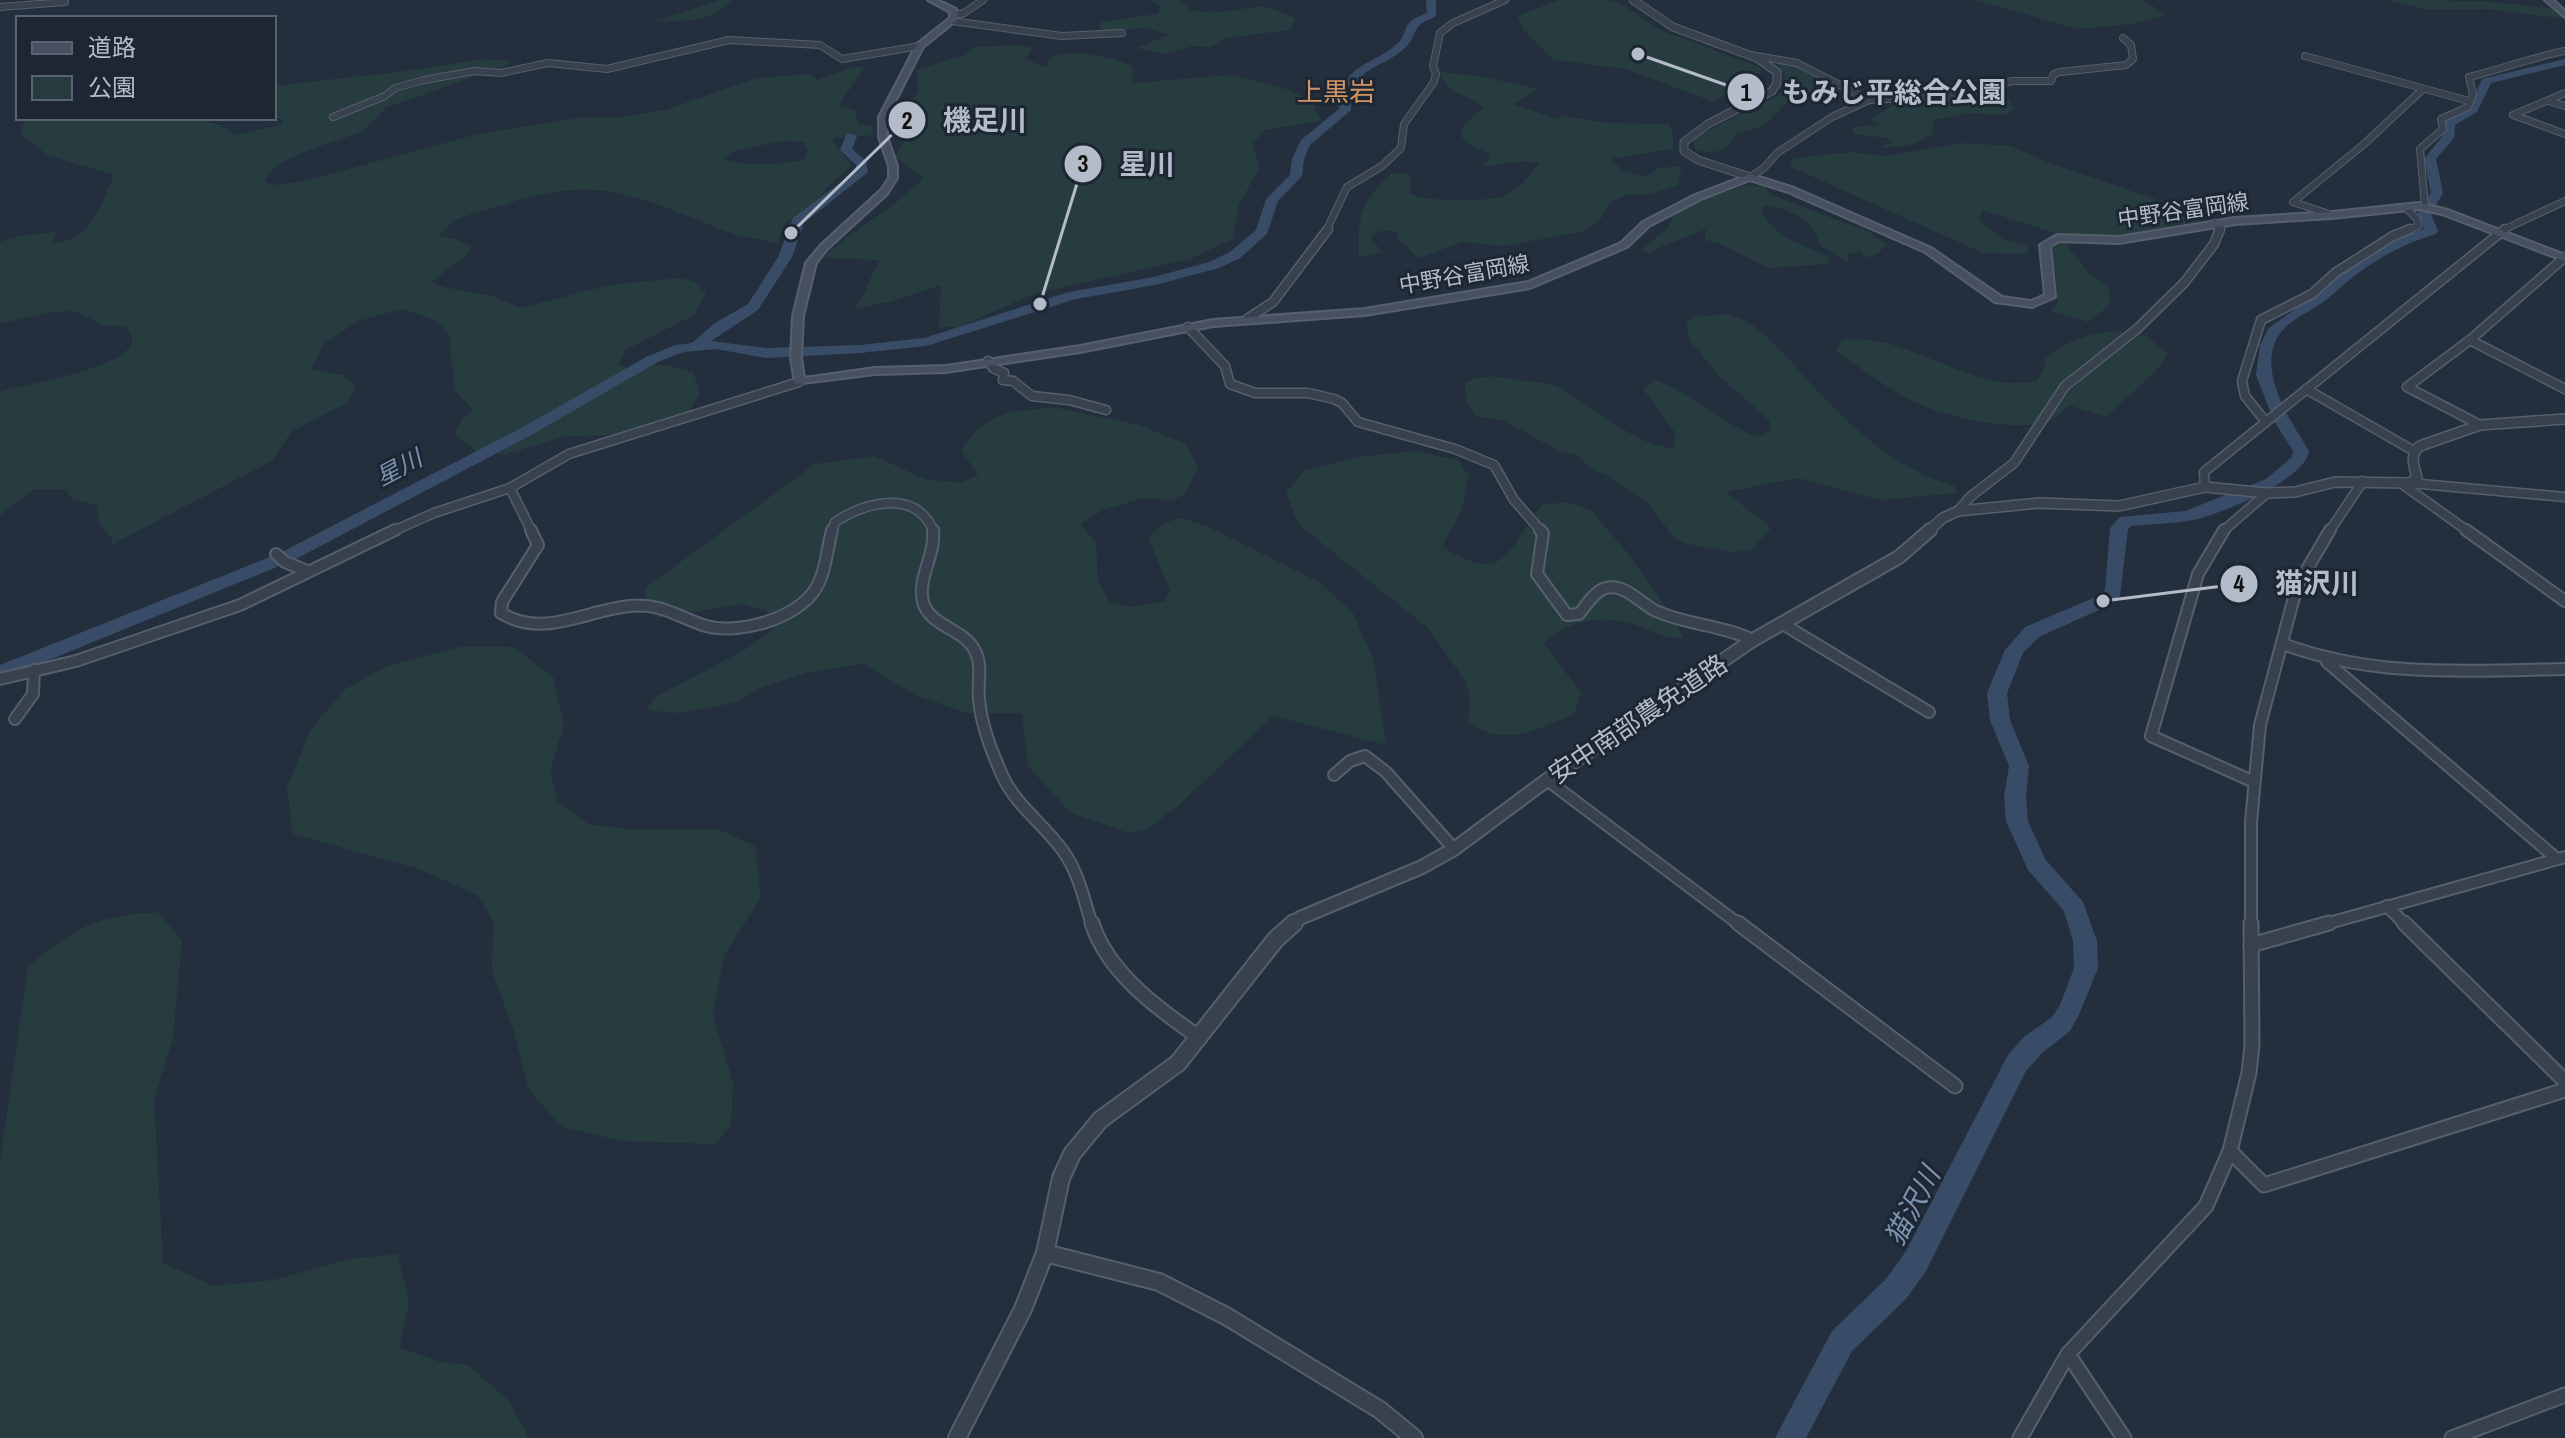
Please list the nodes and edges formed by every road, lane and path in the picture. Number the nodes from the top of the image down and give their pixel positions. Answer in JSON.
{"nodes":[{"id":1,"x":932,"y":0,"type":"edge"},
{"id":2,"x":983,"y":0,"type":"edge"},
{"id":3,"x":1505,"y":0,"type":"edge"},
{"id":4,"x":1633,"y":0,"type":"edge"},
{"id":5,"x":2549,"y":0,"type":"edge"},
{"id":6,"x":65,"y":2,"type":"dead end"},
{"id":7,"x":0,"y":7,"type":"edge"},
{"id":8,"x":2565,"y":15,"type":"edge"},
{"id":9,"x":954,"y":18,"type":"junction"},
{"id":10,"x":1122,"y":33,"type":"dead end"},
{"id":11,"x":2123,"y":38,"type":"dead end"},
{"id":12,"x":920,"y":46,"type":"junction"},
{"id":13,"x":2565,"y":51,"type":"edge"},
{"id":14,"x":1751,"y":55,"type":"junction"},
{"id":15,"x":2305,"y":56,"type":"dead end"},
{"id":16,"x":2423,"y":89,"type":"junction"},
{"id":17,"x":2565,"y":93,"type":"edge"},
{"id":18,"x":1869,"y":100,"type":"junction"},
{"id":19,"x":2469,"y":101,"type":"junction"},
{"id":20,"x":2548,"y":101,"type":"junction"},
{"id":21,"x":2565,"y":106,"type":"edge"},
{"id":22,"x":333,"y":117,"type":"dead end"},
{"id":23,"x":2565,"y":134,"type":"edge"},
{"id":24,"x":1750,"y":177,"type":"junction"},
{"id":25,"x":2565,"y":201,"type":"edge"},
{"id":26,"x":2405,"y":207,"type":"junction"},
{"id":27,"x":2429,"y":207,"type":"junction"},
{"id":28,"x":2332,"y":215,"type":"junction"},
{"id":29,"x":2215,"y":223,"type":"junction"},
{"id":30,"x":2499,"y":232,"type":"junction"},
{"id":31,"x":2564,"y":257,"type":"edge"},
{"id":32,"x":1247,"y":319,"type":"junction"},
{"id":33,"x":1188,"y":327,"type":"junction"},
{"id":34,"x":2470,"y":340,"type":"junction"},
{"id":35,"x":988,"y":361,"type":"junction"},
{"id":36,"x":799,"y":382,"type":"junction"},
{"id":37,"x":2306,"y":389,"type":"junction"},
{"id":38,"x":2565,"y":389,"type":"edge"},
{"id":39,"x":1106,"y":410,"type":"dead end"},
{"id":40,"x":2565,"y":419,"type":"edge"},
{"id":41,"x":2266,"y":422,"type":"junction"},
{"id":42,"x":2480,"y":425,"type":"junction"},
{"id":43,"x":2414,"y":451,"type":"junction"},
{"id":44,"x":2363,"y":481,"type":"junction"},
{"id":45,"x":2406,"y":484,"type":"junction"},
{"id":46,"x":2205,"y":487,"type":"junction"},
{"id":47,"x":510,"y":488,"type":"junction"},
{"id":48,"x":2267,"y":493,"type":"junction"},
{"id":49,"x":2565,"y":497,"type":"edge"},
{"id":50,"x":1958,"y":511,"type":"junction"},
{"id":51,"x":276,"y":554,"type":"dead end"},
{"id":52,"x":307,"y":571,"type":"junction"},
{"id":53,"x":2565,"y":601,"type":"edge"},
{"id":54,"x":1781,"y":623,"type":"junction"},
{"id":55,"x":1753,"y":640,"type":"junction"},
{"id":56,"x":2283,"y":644,"type":"junction"},
{"id":57,"x":2327,"y":662,"type":"junction"},
{"id":58,"x":2565,"y":669,"type":"edge"},
{"id":59,"x":34,"y":670,"type":"junction"},
{"id":60,"x":0,"y":679,"type":"edge"},
{"id":61,"x":1929,"y":712,"type":"dead end"},
{"id":62,"x":15,"y":719,"type":"dead end"},
{"id":63,"x":1334,"y":775,"type":"dead end"},
{"id":64,"x":1547,"y":780,"type":"junction"},
{"id":65,"x":2252,"y":781,"type":"junction"},
{"id":66,"x":1454,"y":849,"type":"junction"},
{"id":67,"x":2561,"y":858,"type":"edge"},
{"id":68,"x":2387,"y":906,"type":"junction"},
{"id":69,"x":2251,"y":945,"type":"junction"},
{"id":70,"x":1200,"y":1038,"type":"junction"},
{"id":71,"x":2565,"y":1081,"type":"edge"},
{"id":72,"x":1955,"y":1086,"type":"dead end"},
{"id":73,"x":2565,"y":1090,"type":"edge"},
{"id":74,"x":2230,"y":1151,"type":"junction"},
{"id":75,"x":1045,"y":1253,"type":"junction"},
{"id":76,"x":2068,"y":1354,"type":"junction"},
{"id":77,"x":2565,"y":1395,"type":"edge"},
{"id":78,"x":957,"y":1438,"type":"edge"},
{"id":79,"x":1414,"y":1438,"type":"edge"},
{"id":80,"x":2020,"y":1438,"type":"edge"},
{"id":81,"x":2124,"y":1438,"type":"edge"},
{"id":82,"x":2452,"y":1438,"type":"edge"}],
"edges":[{"from":1,"to":9,"type":"main road"},
{"from":2,"to":9,"type":"street"},
{"from":3,"to":32,"type":"street"},
{"from":4,"to":14,"type":"street"},
{"from":5,"to":8,"type":"main road"},
{"from":6,"to":7,"type":"street"},
{"from":9,"to":10,"type":"street"},
{"from":9,"to":12,"type":"main road"},
{"from":11,"to":18,"type":"street"},
{"from":12,"to":22,"type":"street"},
{"from":12,"to":36,"type":"main road"},
{"from":13,"to":19,"type":"street"},
{"from":14,"to":18,"type":"street"},
{"from":14,"to":24,"type":"street"},
{"from":15,"to":16,"type":"street"},
{"from":16,"to":19,"type":"street"},
{"from":16,"to":28,"type":"street"},
{"from":17,"to":20,"type":"street"},
{"from":18,"to":24,"type":"street"},
{"from":19,"to":27,"type":"street"},
{"from":20,"to":21,"type":"street"},
{"from":20,"to":23,"type":"street"},
{"from":24,"to":29,"type":"main road","name":"中野谷富岡線"},
{"from":24,"to":32,"type":"main road","name":"中野谷富岡線"},
{"from":25,"to":30,"type":"street"},
{"from":26,"to":27,"type":"main road","name":"中野谷富岡線"},
{"from":26,"to":28,"type":"main road","name":"中野谷富岡線"},
{"from":26,"to":41,"type":"street"},
{"from":27,"to":30,"type":"main road","name":"中野谷富岡線"},
{"from":28,"to":29,"type":"main road","name":"中野谷富岡線"},
{"from":29,"to":50,"type":"street"},
{"from":30,"to":31,"type":"main road","name":"中野谷富岡線"},
{"from":30,"to":37,"type":"street"},
{"from":31,"to":34,"type":"street"},
{"from":32,"to":33,"type":"main road","name":"中野谷富岡線"},
{"from":33,"to":35,"type":"main road","name":"中野谷富岡線"},
{"from":33,"to":55,"type":"street"},
{"from":34,"to":38,"type":"street"},
{"from":34,"to":42,"type":"street"},
{"from":35,"to":36,"type":"main road","name":"中野谷富岡線"},
{"from":35,"to":39,"type":"street"},
{"from":36,"to":47,"type":"street"},
{"from":37,"to":41,"type":"street"},
{"from":37,"to":43,"type":"street"},
{"from":40,"to":42,"type":"street"},
{"from":41,"to":46,"type":"street"},
{"from":42,"to":43,"type":"street"},
{"from":43,"to":45,"type":"street"},
{"from":44,"to":45,"type":"street","name":"安中南部農免道路"},
{"from":44,"to":48,"type":"street","name":"安中南部農免道路"},
{"from":44,"to":56,"type":"street"},
{"from":45,"to":49,"type":"street"},
{"from":45,"to":53,"type":"street"},
{"from":46,"to":48,"type":"street","name":"安中南部農免道路"},
{"from":46,"to":50,"type":"street","name":"安中南部農免道路"},
{"from":47,"to":52,"type":"street"},
{"from":47,"to":70,"type":"street"},
{"from":48,"to":65,"type":"street"},
{"from":50,"to":54,"type":"street","name":"安中南部農免道路"},
{"from":51,"to":52,"type":"street"},
{"from":52,"to":59,"type":"street"},
{"from":54,"to":55,"type":"street","name":"安中南部農免道路"},
{"from":54,"to":61,"type":"street"},
{"from":55,"to":64,"type":"street","name":"安中南部農免道路"},
{"from":56,"to":57,"type":"street"},
{"from":56,"to":65,"type":"street"},
{"from":57,"to":58,"type":"street"},
{"from":57,"to":67,"type":"street"},
{"from":59,"to":60,"type":"street"},
{"from":59,"to":62,"type":"street"},
{"from":63,"to":66,"type":"street"},
{"from":64,"to":66,"type":"street","name":"安中南部農免道路"},
{"from":64,"to":72,"type":"street"},
{"from":65,"to":69,"type":"street"},
{"from":66,"to":70,"type":"street","name":"安中南部農免道路"},
{"from":67,"to":68,"type":"street"},
{"from":68,"to":69,"type":"street"},
{"from":68,"to":71,"type":"street"},
{"from":69,"to":74,"type":"street"},
{"from":70,"to":75,"type":"street","name":"安中南部農免道路"},
{"from":73,"to":74,"type":"street"},
{"from":74,"to":76,"type":"street"},
{"from":75,"to":78,"type":"street","name":"安中南部農免道路"},
{"from":75,"to":79,"type":"street"},
{"from":76,"to":80,"type":"street"},
{"from":76,"to":81,"type":"street"},
{"from":77,"to":82,"type":"street"}]}
